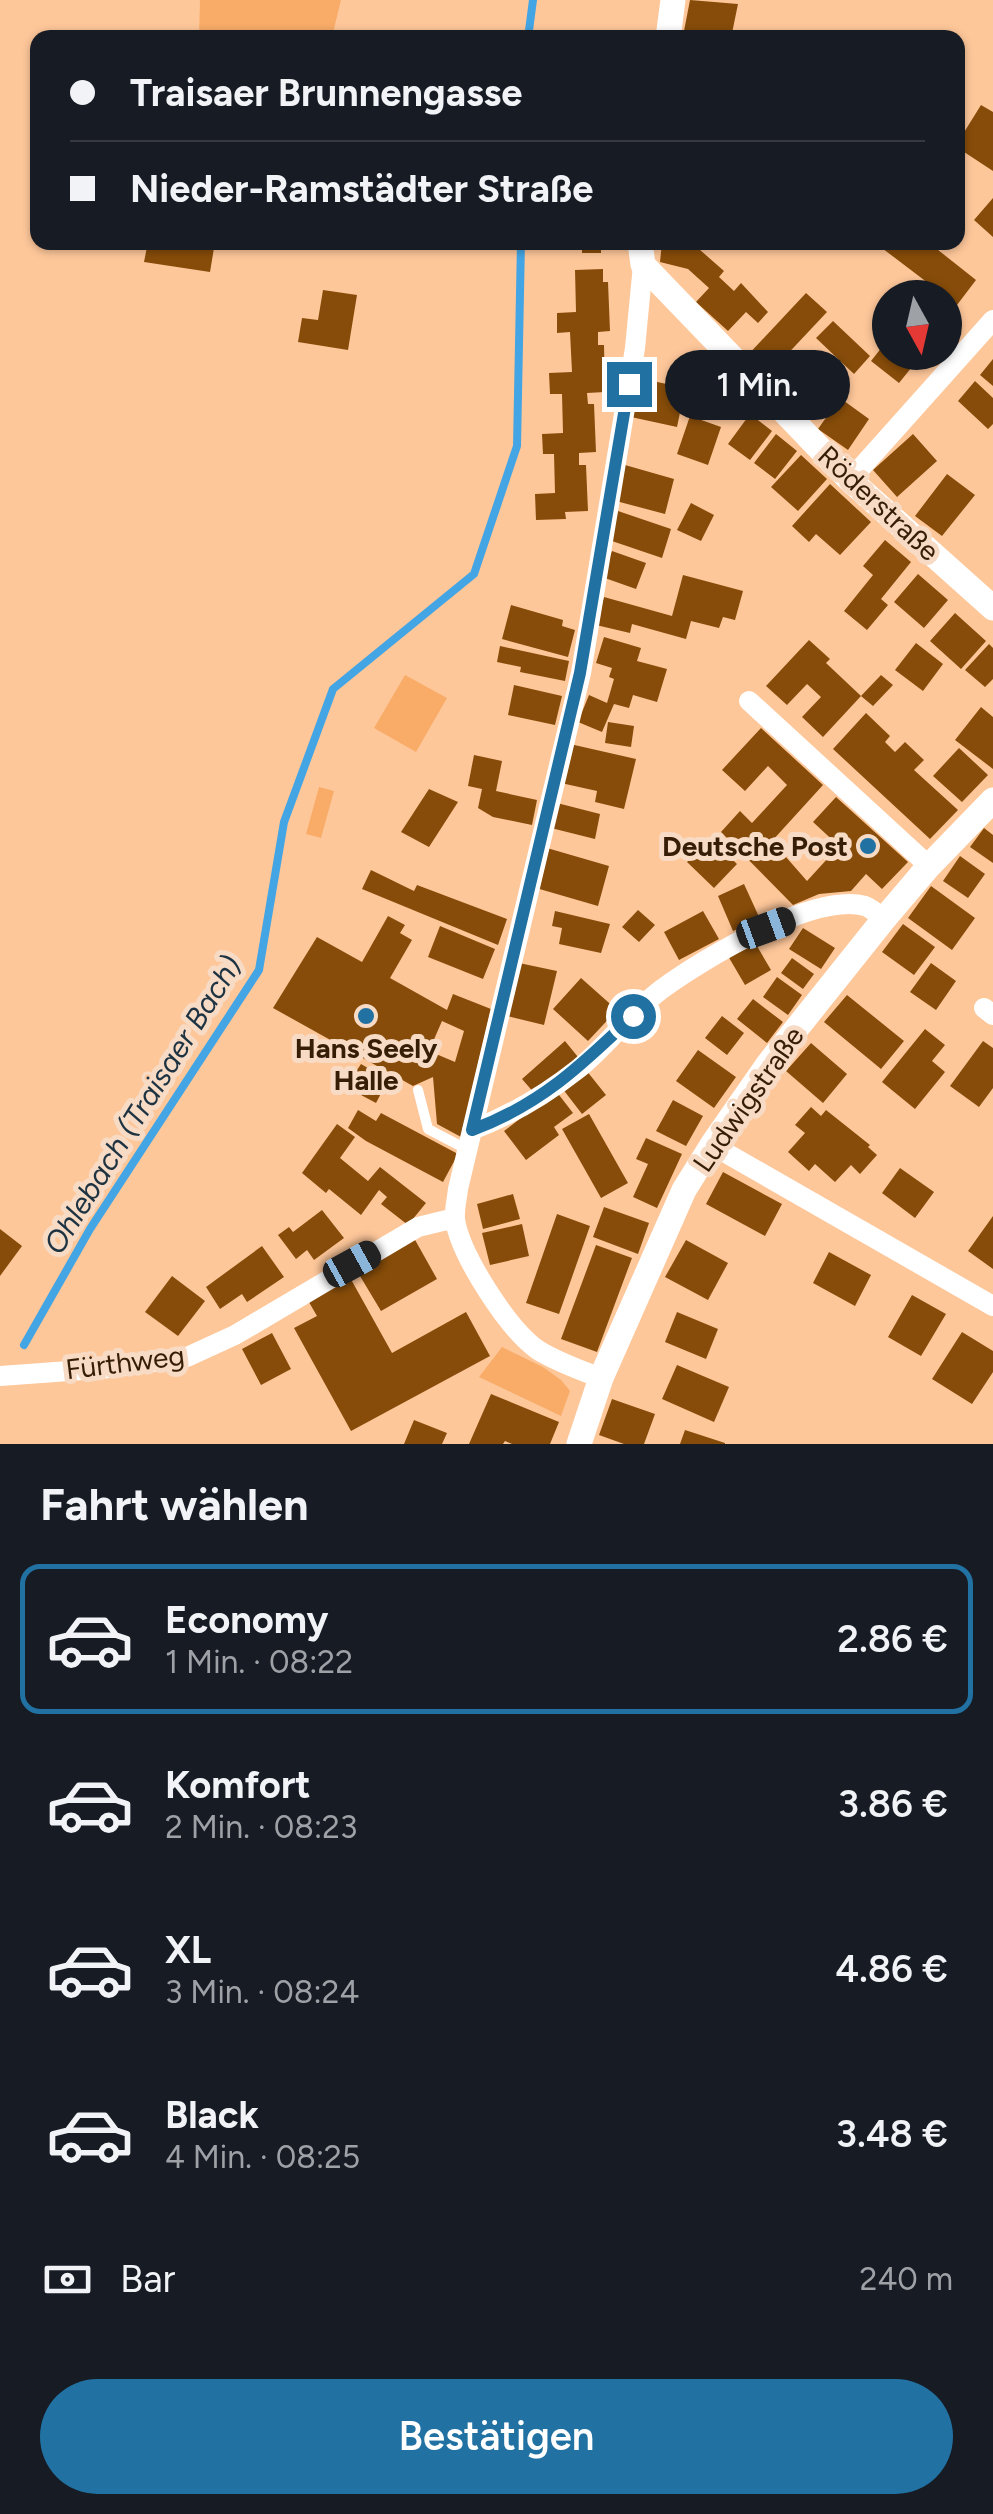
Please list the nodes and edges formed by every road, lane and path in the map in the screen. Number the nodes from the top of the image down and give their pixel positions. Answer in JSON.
{"nodes":[{"id":1,"x":674,"y":0,"type":"edge"},
{"id":2,"x":669,"y":30,"type":"edge"},
{"id":3,"x":642,"y":254,"type":"edge"},
{"id":4,"x":993,"y":320,"type":"edge"},
{"id":5,"x":850,"y":480,"type":"junction"},
{"id":6,"x":993,"y":608,"type":"edge"},
{"id":7,"x":750,"y":701,"type":"dead end"},
{"id":8,"x":993,"y":800,"type":"edge"},
{"id":9,"x":929,"y":866,"type":"junction"},
{"id":10,"x":884,"y":918,"type":"junction"},
{"id":11,"x":418,"y":1090,"type":"dead end"},
{"id":12,"x":470,"y":1140,"type":"junction"},
{"id":13,"x":712,"y":1145,"type":"junction"},
{"id":14,"x":455,"y":1218,"type":"junction"},
{"id":15,"x":993,"y":1306,"type":"edge"},
{"id":16,"x":0,"y":1376,"type":"edge"},
{"id":17,"x":602,"y":1378,"type":"junction"},
{"id":18,"x":579,"y":1444,"type":"edge"}],
"edges":[{"from":1,"to":2,"type":"street"},
{"from":3,"to":5,"type":"street","name":"Röderstraße"},
{"from":3,"to":12,"type":"street"},
{"from":4,"to":5,"type":"street"},
{"from":5,"to":6,"type":"street","name":"Röderstraße"},
{"from":7,"to":9,"type":"street"},
{"from":8,"to":9,"type":"street","name":"Ludwigstraße"},
{"from":9,"to":10,"type":"street","name":"Ludwigstraße"},
{"from":10,"to":12,"type":"street"},
{"from":10,"to":13,"type":"street","name":"Ludwigstraße"},
{"from":11,"to":12,"type":"lane"},
{"from":12,"to":14,"type":"street"},
{"from":13,"to":15,"type":"street"},
{"from":13,"to":17,"type":"street","name":"Ludwigstraße"},
{"from":14,"to":16,"type":"street","name":"Fürthweg"},
{"from":14,"to":17,"type":"street"},
{"from":17,"to":18,"type":"street","name":"Ludwigstraße"}]}
